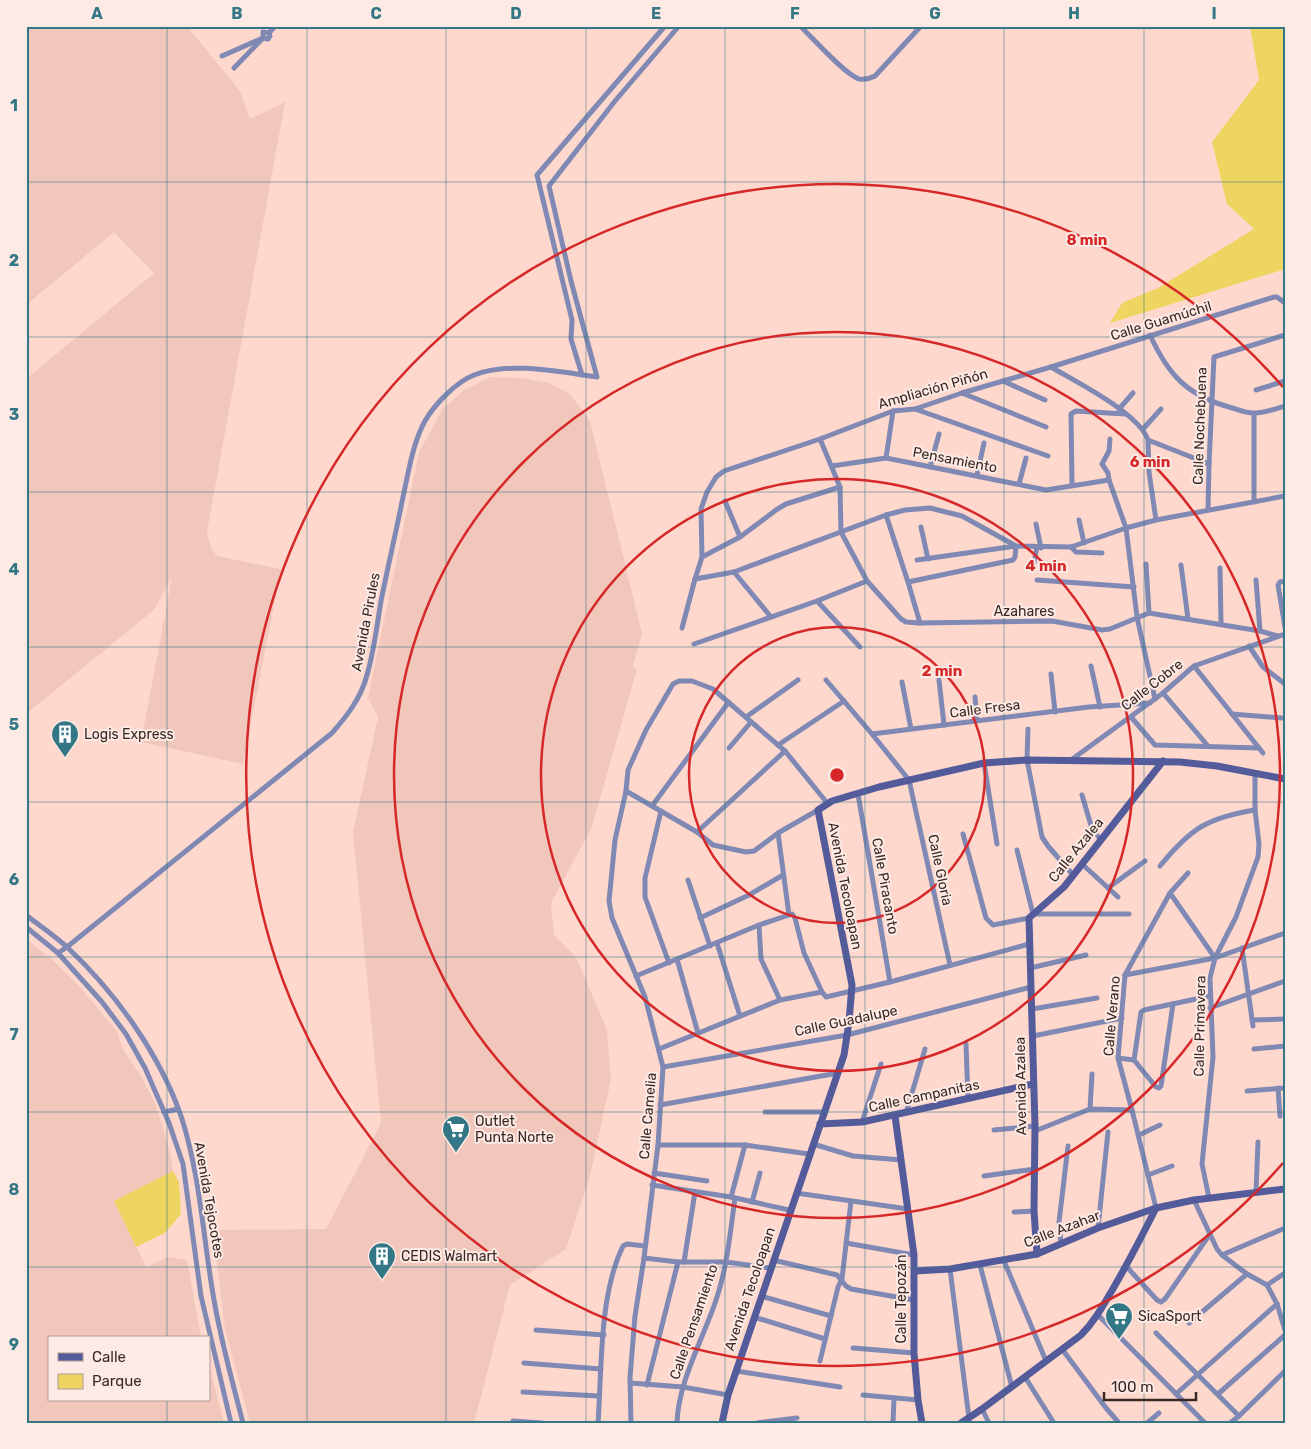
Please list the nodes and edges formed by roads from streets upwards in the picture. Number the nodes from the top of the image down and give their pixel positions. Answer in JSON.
{"nodes":[{"id":1,"x":275,"y":26,"type":"edge"},
{"id":2,"x":665,"y":26,"type":"edge"},
{"id":3,"x":679,"y":26,"type":"edge"},
{"id":4,"x":800,"y":26,"type":"edge"},
{"id":5,"x":921,"y":26,"type":"edge"},
{"id":6,"x":262,"y":38,"type":"junction"},
{"id":7,"x":222,"y":56,"type":"dead end"},
{"id":8,"x":234,"y":68,"type":"dead end"},
{"id":9,"x":571,"y":281,"type":"junction"},
{"id":10,"x":564,"y":283,"type":"junction"},
{"id":11,"x":1285,"y":303,"type":"edge"},
{"id":12,"x":1285,"y":334,"type":"edge"},
{"id":13,"x":1150,"y":335,"type":"junction"},
{"id":14,"x":1051,"y":368,"type":"junction"},
{"id":15,"x":582,"y":375,"type":"junction"},
{"id":16,"x":1002,"y":381,"type":"junction"},
{"id":17,"x":1285,"y":381,"type":"edge"},
{"id":18,"x":1256,"y":390,"type":"dead end"},
{"id":19,"x":962,"y":393,"type":"junction"},
{"id":20,"x":1133,"y":393,"type":"dead end"},
{"id":21,"x":1046,"y":400,"type":"dead end"},
{"id":22,"x":1211,"y":402,"type":"junction"},
{"id":23,"x":1285,"y":406,"type":"edge"},
{"id":24,"x":1119,"y":408,"type":"junction"},
{"id":25,"x":915,"y":409,"type":"junction"},
{"id":26,"x":1161,"y":409,"type":"dead end"},
{"id":27,"x":893,"y":411,"type":"junction"},
{"id":28,"x":1125,"y":414,"type":"junction"},
{"id":29,"x":1254,"y":414,"type":"junction"},
{"id":30,"x":1046,"y":427,"type":"dead end"},
{"id":31,"x":1143,"y":429,"type":"junction"},
{"id":32,"x":939,"y":434,"type":"dead end"},
{"id":33,"x":821,"y":438,"type":"junction"},
{"id":34,"x":1110,"y":439,"type":"dead end"},
{"id":35,"x":1148,"y":440,"type":"junction"},
{"id":36,"x":984,"y":444,"type":"dead end"},
{"id":37,"x":1048,"y":456,"type":"dead end"},
{"id":38,"x":886,"y":458,"type":"junction"},
{"id":39,"x":1026,"y":458,"type":"dead end"},
{"id":40,"x":1208,"y":464,"type":"junction"},
{"id":41,"x":832,"y":466,"type":"junction"},
{"id":42,"x":930,"y":467,"type":"junction"},
{"id":43,"x":977,"y":475,"type":"junction"},
{"id":44,"x":1109,"y":480,"type":"junction"},
{"id":45,"x":1019,"y":484,"type":"junction"},
{"id":46,"x":1072,"y":484,"type":"junction"},
{"id":47,"x":840,"y":487,"type":"junction"},
{"id":48,"x":1285,"y":496,"type":"edge"},
{"id":49,"x":725,"y":500,"type":"dead end"},
{"id":50,"x":1254,"y":502,"type":"junction"},
{"id":51,"x":1208,"y":510,"type":"junction"},
{"id":52,"x":886,"y":515,"type":"junction"},
{"id":53,"x":1079,"y":520,"type":"dead end"},
{"id":54,"x":1156,"y":520,"type":"junction"},
{"id":55,"x":1036,"y":524,"type":"dead end"},
{"id":56,"x":921,"y":527,"type":"dead end"},
{"id":57,"x":1126,"y":528,"type":"junction"},
{"id":58,"x":841,"y":532,"type":"junction"},
{"id":59,"x":740,"y":537,"type":"junction"},
{"id":60,"x":1084,"y":543,"type":"junction"},
{"id":61,"x":1016,"y":546,"type":"junction"},
{"id":62,"x":1039,"y":547,"type":"junction"},
{"id":63,"x":1071,"y":547,"type":"junction"},
{"id":64,"x":1102,"y":553,"type":"dead end"},
{"id":65,"x":702,"y":558,"type":"junction"},
{"id":66,"x":928,"y":559,"type":"junction"},
{"id":67,"x":917,"y":560,"type":"dead end"},
{"id":68,"x":1146,"y":564,"type":"dead end"},
{"id":69,"x":1181,"y":565,"type":"dead end"},
{"id":70,"x":1034,"y":567,"type":"dead end"},
{"id":71,"x":1220,"y":568,"type":"dead end"},
{"id":72,"x":734,"y":572,"type":"junction"},
{"id":73,"x":695,"y":579,"type":"junction"},
{"id":74,"x":1037,"y":580,"type":"dead end"},
{"id":75,"x":1256,"y":580,"type":"dead end"},
{"id":76,"x":867,"y":581,"type":"junction"},
{"id":77,"x":1285,"y":581,"type":"edge"},
{"id":78,"x":908,"y":582,"type":"junction"},
{"id":79,"x":1134,"y":587,"type":"junction"},
{"id":80,"x":817,"y":601,"type":"junction"},
{"id":81,"x":1149,"y":613,"type":"junction"},
{"id":82,"x":771,"y":617,"type":"junction"},
{"id":83,"x":1137,"y":617,"type":"junction"},
{"id":84,"x":1188,"y":619,"type":"junction"},
{"id":85,"x":920,"y":623,"type":"junction"},
{"id":86,"x":1222,"y":624,"type":"junction"},
{"id":87,"x":1285,"y":627,"type":"edge"},
{"id":88,"x":682,"y":628,"type":"dead end"},
{"id":89,"x":1260,"y":631,"type":"junction"},
{"id":90,"x":1285,"y":634,"type":"edge"},
{"id":91,"x":1278,"y":636,"type":"junction"},
{"id":92,"x":694,"y":644,"type":"dead end"},
{"id":93,"x":1249,"y":646,"type":"junction"},
{"id":94,"x":860,"y":647,"type":"dead end"},
{"id":95,"x":1091,"y":666,"type":"dead end"},
{"id":96,"x":1194,"y":666,"type":"junction"},
{"id":97,"x":1051,"y":674,"type":"dead end"},
{"id":98,"x":798,"y":680,"type":"dead end"},
{"id":99,"x":826,"y":680,"type":"dead end"},
{"id":100,"x":939,"y":680,"type":"dead end"},
{"id":101,"x":902,"y":682,"type":"dead end"},
{"id":102,"x":1285,"y":684,"type":"edge"},
{"id":103,"x":1164,"y":693,"type":"junction"},
{"id":104,"x":975,"y":697,"type":"dead end"},
{"id":105,"x":1155,"y":699,"type":"junction"},
{"id":106,"x":844,"y":701,"type":"junction"},
{"id":107,"x":728,"y":703,"type":"junction"},
{"id":108,"x":1150,"y":703,"type":"junction"},
{"id":109,"x":1100,"y":707,"type":"junction"},
{"id":110,"x":1055,"y":712,"type":"junction"},
{"id":111,"x":1232,"y":714,"type":"junction"},
{"id":112,"x":746,"y":717,"type":"junction"},
{"id":113,"x":1131,"y":717,"type":"junction"},
{"id":114,"x":1282,"y":718,"type":"dead end"},
{"id":115,"x":977,"y":721,"type":"junction"},
{"id":116,"x":751,"y":722,"type":"junction"},
{"id":117,"x":944,"y":725,"type":"junction"},
{"id":118,"x":911,"y":729,"type":"junction"},
{"id":119,"x":1028,"y":729,"type":"dead end"},
{"id":120,"x":872,"y":734,"type":"junction"},
{"id":121,"x":778,"y":745,"type":"junction"},
{"id":122,"x":1208,"y":746,"type":"junction"},
{"id":123,"x":729,"y":748,"type":"dead end"},
{"id":124,"x":1258,"y":748,"type":"junction"},
{"id":125,"x":784,"y":751,"type":"junction"},
{"id":126,"x":1263,"y":754,"type":"dead end"},
{"id":127,"x":1027,"y":760,"type":"junction"},
{"id":128,"x":1070,"y":761,"type":"junction"},
{"id":129,"x":1163,"y":762,"type":"junction"},
{"id":130,"x":984,"y":763,"type":"junction"},
{"id":131,"x":1255,"y":773,"type":"junction"},
{"id":132,"x":1285,"y":779,"type":"edge"},
{"id":133,"x":909,"y":780,"type":"junction"},
{"id":134,"x":626,"y":791,"type":"junction"},
{"id":135,"x":858,"y":794,"type":"junction"},
{"id":136,"x":1082,"y":795,"type":"dead end"},
{"id":137,"x":828,"y":804,"type":"junction"},
{"id":138,"x":652,"y":806,"type":"junction"},
{"id":139,"x":660,"y":810,"type":"junction"},
{"id":140,"x":818,"y":810,"type":"junction"},
{"id":141,"x":1255,"y":810,"type":"junction"},
{"id":142,"x":696,"y":832,"type":"junction"},
{"id":143,"x":778,"y":833,"type":"junction"},
{"id":144,"x":963,"y":834,"type":"dead end"},
{"id":145,"x":1101,"y":840,"type":"junction"},
{"id":146,"x":998,"y":844,"type":"dead end"},
{"id":147,"x":1017,"y":850,"type":"dead end"},
{"id":148,"x":1144,"y":861,"type":"dead end"},
{"id":149,"x":1082,"y":864,"type":"junction"},
{"id":150,"x":1160,"y":866,"type":"dead end"},
{"id":151,"x":1188,"y":873,"type":"dead end"},
{"id":152,"x":784,"y":875,"type":"junction"},
{"id":153,"x":1073,"y":875,"type":"junction"},
{"id":154,"x":688,"y":880,"type":"dead end"},
{"id":155,"x":1108,"y":888,"type":"junction"},
{"id":156,"x":1170,"y":893,"type":"junction"},
{"id":157,"x":1118,"y":897,"type":"dead end"},
{"id":158,"x":1129,"y":914,"type":"dead end"},
{"id":159,"x":26,"y":915,"type":"edge"},
{"id":160,"x":789,"y":915,"type":"junction"},
{"id":161,"x":1031,"y":916,"type":"junction"},
{"id":162,"x":700,"y":918,"type":"junction"},
{"id":163,"x":759,"y":925,"type":"junction"},
{"id":164,"x":26,"y":927,"type":"edge"},
{"id":165,"x":1285,"y":932,"type":"edge"},
{"id":166,"x":717,"y":943,"type":"junction"},
{"id":167,"x":1029,"y":944,"type":"junction"},
{"id":168,"x":710,"y":946,"type":"junction"},
{"id":169,"x":68,"y":948,"type":"junction"},
{"id":170,"x":1242,"y":948,"type":"junction"},
{"id":171,"x":58,"y":952,"type":"junction"},
{"id":172,"x":1086,"y":956,"type":"dead end"},
{"id":173,"x":1215,"y":958,"type":"junction"},
{"id":174,"x":677,"y":959,"type":"junction"},
{"id":175,"x":669,"y":963,"type":"junction"},
{"id":176,"x":950,"y":965,"type":"junction"},
{"id":177,"x":1030,"y":968,"type":"junction"},
{"id":178,"x":1125,"y":975,"type":"junction"},
{"id":179,"x":636,"y":976,"type":"junction"},
{"id":180,"x":1285,"y":981,"type":"edge"},
{"id":181,"x":890,"y":982,"type":"junction"},
{"id":182,"x":1031,"y":987,"type":"junction"},
{"id":183,"x":852,"y":991,"type":"junction"},
{"id":184,"x":822,"y":992,"type":"junction"},
{"id":185,"x":1249,"y":994,"type":"junction"},
{"id":186,"x":1210,"y":996,"type":"junction"},
{"id":187,"x":1097,"y":998,"type":"dead end"},
{"id":188,"x":780,"y":1000,"type":"junction"},
{"id":189,"x":1173,"y":1004,"type":"junction"},
{"id":190,"x":1210,"y":1008,"type":"junction"},
{"id":191,"x":1032,"y":1009,"type":"junction"},
{"id":192,"x":740,"y":1016,"type":"junction"},
{"id":193,"x":1122,"y":1018,"type":"junction"},
{"id":194,"x":1285,"y":1019,"type":"edge"},
{"id":195,"x":1252,"y":1020,"type":"junction"},
{"id":196,"x":1253,"y":1026,"type":"dead end"},
{"id":197,"x":698,"y":1033,"type":"junction"},
{"id":198,"x":847,"y":1035,"type":"junction"},
{"id":199,"x":1032,"y":1036,"type":"junction"},
{"id":200,"x":966,"y":1044,"type":"dead end"},
{"id":201,"x":1285,"y":1046,"type":"edge"},
{"id":202,"x":1254,"y":1048,"type":"dead end"},
{"id":203,"x":659,"y":1049,"type":"junction"},
{"id":204,"x":925,"y":1049,"type":"dead end"},
{"id":205,"x":1118,"y":1058,"type":"junction"},
{"id":206,"x":1134,"y":1060,"type":"junction"},
{"id":207,"x":881,"y":1064,"type":"dead end"},
{"id":208,"x":663,"y":1067,"type":"junction"},
{"id":209,"x":838,"y":1073,"type":"junction"},
{"id":210,"x":1092,"y":1074,"type":"dead end"},
{"id":211,"x":1033,"y":1084,"type":"junction"},
{"id":212,"x":1282,"y":1088,"type":"edge"},
{"id":213,"x":1247,"y":1091,"type":"dead end"},
{"id":214,"x":968,"y":1099,"type":"junction"},
{"id":215,"x":660,"y":1105,"type":"junction"},
{"id":216,"x":178,"y":1109,"type":"junction"},
{"id":217,"x":1090,"y":1109,"type":"junction"},
{"id":218,"x":1132,"y":1110,"type":"junction"},
{"id":219,"x":164,"y":1112,"type":"junction"},
{"id":220,"x":765,"y":1112,"type":"dead end"},
{"id":221,"x":824,"y":1112,"type":"junction"},
{"id":222,"x":906,"y":1113,"type":"junction"},
{"id":223,"x":894,"y":1116,"type":"junction"},
{"id":224,"x":1280,"y":1116,"type":"dead end"},
{"id":225,"x":862,"y":1122,"type":"junction"},
{"id":226,"x":820,"y":1124,"type":"junction"},
{"id":227,"x":1160,"y":1125,"type":"dead end"},
{"id":228,"x":1035,"y":1129,"type":"junction"},
{"id":229,"x":994,"y":1130,"type":"dead end"},
{"id":230,"x":1108,"y":1132,"type":"dead end"},
{"id":231,"x":1138,"y":1135,"type":"junction"},
{"id":232,"x":1258,"y":1142,"type":"dead end"},
{"id":233,"x":813,"y":1144,"type":"junction"},
{"id":234,"x":658,"y":1145,"type":"junction"},
{"id":235,"x":745,"y":1145,"type":"junction"},
{"id":236,"x":1068,"y":1146,"type":"dead end"},
{"id":237,"x":809,"y":1154,"type":"junction"},
{"id":238,"x":901,"y":1160,"type":"junction"},
{"id":239,"x":1172,"y":1166,"type":"dead end"},
{"id":240,"x":1035,"y":1169,"type":"junction"},
{"id":241,"x":760,"y":1173,"type":"dead end"},
{"id":242,"x":654,"y":1174,"type":"junction"},
{"id":243,"x":1148,"y":1175,"type":"junction"},
{"id":244,"x":984,"y":1176,"type":"dead end"},
{"id":245,"x":707,"y":1181,"type":"dead end"},
{"id":246,"x":652,"y":1185,"type":"junction"},
{"id":247,"x":1285,"y":1189,"type":"edge"},
{"id":248,"x":695,"y":1192,"type":"junction"},
{"id":249,"x":1256,"y":1192,"type":"junction"},
{"id":250,"x":796,"y":1193,"type":"junction"},
{"id":251,"x":733,"y":1198,"type":"junction"},
{"id":252,"x":1208,"y":1198,"type":"junction"},
{"id":253,"x":1194,"y":1200,"type":"junction"},
{"id":254,"x":852,"y":1201,"type":"junction"},
{"id":255,"x":752,"y":1202,"type":"junction"},
{"id":256,"x":1156,"y":1208,"type":"junction"},
{"id":257,"x":908,"y":1209,"type":"junction"},
{"id":258,"x":790,"y":1210,"type":"junction"},
{"id":259,"x":1034,"y":1211,"type":"junction"},
{"id":260,"x":1014,"y":1212,"type":"dead end"},
{"id":261,"x":1098,"y":1228,"type":"junction"},
{"id":262,"x":1285,"y":1228,"type":"edge"},
{"id":263,"x":1210,"y":1234,"type":"junction"},
{"id":264,"x":846,"y":1243,"type":"junction"},
{"id":265,"x":1061,"y":1244,"type":"junction"},
{"id":266,"x":645,"y":1246,"type":"junction"},
{"id":267,"x":1037,"y":1254,"type":"junction"},
{"id":268,"x":914,"y":1255,"type":"junction"},
{"id":269,"x":1222,"y":1255,"type":"junction"},
{"id":270,"x":644,"y":1258,"type":"junction"},
{"id":271,"x":773,"y":1260,"type":"junction"},
{"id":272,"x":1004,"y":1261,"type":"junction"},
{"id":273,"x":681,"y":1262,"type":"junction"},
{"id":274,"x":726,"y":1262,"type":"junction"},
{"id":275,"x":980,"y":1265,"type":"junction"},
{"id":276,"x":1126,"y":1266,"type":"junction"},
{"id":277,"x":770,"y":1268,"type":"junction"},
{"id":278,"x":950,"y":1269,"type":"junction"},
{"id":279,"x":915,"y":1271,"type":"junction"},
{"id":280,"x":1285,"y":1273,"type":"edge"},
{"id":281,"x":1247,"y":1274,"type":"junction"},
{"id":282,"x":842,"y":1279,"type":"junction"},
{"id":283,"x":1267,"y":1285,"type":"junction"},
{"id":284,"x":761,"y":1296,"type":"junction"},
{"id":285,"x":914,"y":1300,"type":"junction"},
{"id":286,"x":1277,"y":1304,"type":"junction"},
{"id":287,"x":1098,"y":1315,"type":"junction"},
{"id":288,"x":831,"y":1316,"type":"junction"},
{"id":289,"x":754,"y":1317,"type":"junction"},
{"id":290,"x":1189,"y":1323,"type":"dead end"},
{"id":291,"x":1284,"y":1327,"type":"edge"},
{"id":292,"x":536,"y":1330,"type":"dead end"},
{"id":293,"x":1156,"y":1333,"type":"dead end"},
{"id":294,"x":604,"y":1335,"type":"junction"},
{"id":295,"x":1285,"y":1335,"type":"edge"},
{"id":296,"x":825,"y":1339,"type":"junction"},
{"id":297,"x":853,"y":1348,"type":"dead end"},
{"id":298,"x":1062,"y":1350,"type":"junction"},
{"id":299,"x":914,"y":1353,"type":"junction"},
{"id":300,"x":820,"y":1361,"type":"dead end"},
{"id":301,"x":1046,"y":1361,"type":"junction"},
{"id":302,"x":524,"y":1363,"type":"dead end"},
{"id":303,"x":602,"y":1369,"type":"junction"},
{"id":304,"x":736,"y":1371,"type":"junction"},
{"id":305,"x":1285,"y":1371,"type":"edge"},
{"id":306,"x":1198,"y":1374,"type":"junction"},
{"id":307,"x":1025,"y":1377,"type":"junction"},
{"id":308,"x":630,"y":1383,"type":"junction"},
{"id":309,"x":647,"y":1384,"type":"junction"},
{"id":310,"x":840,"y":1387,"type":"dead end"},
{"id":311,"x":1012,"y":1387,"type":"junction"},
{"id":312,"x":683,"y":1388,"type":"junction"},
{"id":313,"x":523,"y":1392,"type":"dead end"},
{"id":314,"x":1176,"y":1394,"type":"junction"},
{"id":315,"x":1218,"y":1394,"type":"junction"},
{"id":316,"x":728,"y":1395,"type":"junction"},
{"id":317,"x":863,"y":1395,"type":"dead end"},
{"id":318,"x":600,"y":1396,"type":"junction"},
{"id":319,"x":894,"y":1398,"type":"junction"},
{"id":320,"x":918,"y":1400,"type":"junction"},
{"id":321,"x":982,"y":1409,"type":"junction"},
{"id":322,"x":1159,"y":1413,"type":"dead end"},
{"id":323,"x":1239,"y":1416,"type":"junction"},
{"id":324,"x":797,"y":1418,"type":"dead end"},
{"id":325,"x":969,"y":1418,"type":"junction"},
{"id":326,"x":513,"y":1421,"type":"dead end"},
{"id":327,"x":231,"y":1423,"type":"edge"},
{"id":328,"x":243,"y":1423,"type":"edge"},
{"id":329,"x":542,"y":1423,"type":"edge"},
{"id":330,"x":598,"y":1423,"type":"edge"},
{"id":331,"x":631,"y":1423,"type":"edge"},
{"id":332,"x":677,"y":1423,"type":"edge"},
{"id":333,"x":722,"y":1423,"type":"edge"},
{"id":334,"x":757,"y":1423,"type":"edge"},
{"id":335,"x":893,"y":1423,"type":"edge"},
{"id":336,"x":922,"y":1423,"type":"edge"},
{"id":337,"x":960,"y":1423,"type":"edge"},
{"id":338,"x":990,"y":1423,"type":"edge"},
{"id":339,"x":1054,"y":1423,"type":"edge"},
{"id":340,"x":1119,"y":1423,"type":"edge"},
{"id":341,"x":1147,"y":1423,"type":"edge"},
{"id":342,"x":1204,"y":1423,"type":"edge"},
{"id":343,"x":1230,"y":1423,"type":"edge"}],
"edges":[{"from":1,"to":6,"type":"street"},
{"from":2,"to":10,"type":"street"},
{"from":3,"to":9,"type":"street"},
{"from":4,"to":5,"type":"street"},
{"from":6,"to":7,"type":"street"},
{"from":6,"to":8,"type":"street"},
{"from":9,"to":10,"type":"street"},
{"from":9,"to":15,"type":"street","name":"Avenida Pirules"},
{"from":10,"to":15,"type":"street"},
{"from":11,"to":13,"type":"street","name":"Calle Guamúchil"},
{"from":12,"to":22,"type":"street","name":"Calle Nochebuena"},
{"from":13,"to":14,"type":"street","name":"Calle Guamúchil"},
{"from":13,"to":22,"type":"street"},
{"from":14,"to":16,"type":"street","name":"Ampliación Piñón"},
{"from":14,"to":24,"type":"street"},
{"from":15,"to":169,"type":"street","name":"Avenida Pirules"},
{"from":16,"to":19,"type":"street","name":"Ampliación Piñón"},
{"from":16,"to":21,"type":"street"},
{"from":17,"to":18,"type":"street"},
{"from":19,"to":25,"type":"street","name":"Ampliación Piñón"},
{"from":19,"to":30,"type":"street"},
{"from":20,"to":24,"type":"street"},
{"from":22,"to":29,"type":"street"},
{"from":22,"to":40,"type":"street","name":"Calle Nochebuena"},
{"from":23,"to":29,"type":"street"},
{"from":24,"to":28,"type":"street"},
{"from":25,"to":27,"type":"street","name":"Ampliación Piñón"},
{"from":25,"to":37,"type":"street"},
{"from":26,"to":31,"type":"street"},
{"from":27,"to":33,"type":"street","name":"Ampliación Piñón"},
{"from":27,"to":38,"type":"street"},
{"from":28,"to":31,"type":"street"},
{"from":28,"to":46,"type":"street"},
{"from":29,"to":50,"type":"street"},
{"from":31,"to":35,"type":"street"},
{"from":32,"to":42,"type":"street"},
{"from":33,"to":41,"type":"street"},
{"from":33,"to":65,"type":"street","name":"Ampliación Piñón"},
{"from":34,"to":44,"type":"street"},
{"from":35,"to":40,"type":"street"},
{"from":35,"to":54,"type":"street"},
{"from":36,"to":43,"type":"street"},
{"from":38,"to":41,"type":"street","name":"Pensamiento"},
{"from":38,"to":42,"type":"street","name":"Pensamiento"},
{"from":39,"to":45,"type":"street"},
{"from":40,"to":51,"type":"street","name":"Calle Nochebuena"},
{"from":41,"to":47,"type":"street"},
{"from":42,"to":43,"type":"street","name":"Pensamiento"},
{"from":43,"to":45,"type":"street","name":"Pensamiento"},
{"from":44,"to":46,"type":"street"},
{"from":44,"to":57,"type":"street"},
{"from":45,"to":46,"type":"street","name":"Pensamiento"},
{"from":47,"to":58,"type":"street"},
{"from":47,"to":59,"type":"street"},
{"from":48,"to":50,"type":"street"},
{"from":49,"to":59,"type":"street"},
{"from":50,"to":51,"type":"street"},
{"from":51,"to":54,"type":"street"},
{"from":52,"to":58,"type":"street"},
{"from":52,"to":61,"type":"street"},
{"from":52,"to":78,"type":"street"},
{"from":53,"to":60,"type":"street"},
{"from":54,"to":57,"type":"street"},
{"from":55,"to":62,"type":"street"},
{"from":56,"to":66,"type":"street"},
{"from":57,"to":60,"type":"street"},
{"from":57,"to":79,"type":"street"},
{"from":58,"to":72,"type":"street"},
{"from":58,"to":76,"type":"street","name":"Azahares"},
{"from":59,"to":65,"type":"street"},
{"from":60,"to":63,"type":"street"},
{"from":61,"to":62,"type":"street"},
{"from":61,"to":66,"type":"street"},
{"from":61,"to":78,"type":"street"},
{"from":62,"to":63,"type":"street"},
{"from":62,"to":70,"type":"street"},
{"from":63,"to":64,"type":"street"},
{"from":65,"to":73,"type":"street"},
{"from":66,"to":67,"type":"street"},
{"from":68,"to":81,"type":"street"},
{"from":69,"to":84,"type":"street"},
{"from":71,"to":86,"type":"street"},
{"from":72,"to":73,"type":"street"},
{"from":72,"to":82,"type":"street"},
{"from":73,"to":88,"type":"street"},
{"from":74,"to":79,"type":"street"},
{"from":75,"to":89,"type":"street"},
{"from":76,"to":80,"type":"street"},
{"from":76,"to":85,"type":"street","name":"Azahares"},
{"from":77,"to":87,"type":"street"},
{"from":78,"to":85,"type":"street"},
{"from":79,"to":83,"type":"street"},
{"from":80,"to":82,"type":"street"},
{"from":80,"to":94,"type":"street"},
{"from":81,"to":83,"type":"street","name":"Azahares"},
{"from":81,"to":84,"type":"street","name":"Azahares"},
{"from":82,"to":92,"type":"street"},
{"from":83,"to":85,"type":"street","name":"Azahares"},
{"from":83,"to":105,"type":"street"},
{"from":84,"to":86,"type":"street","name":"Azahares"},
{"from":86,"to":89,"type":"street","name":"Azahares"},
{"from":89,"to":91,"type":"street","name":"Azahares"},
{"from":90,"to":91,"type":"street","name":"Calle Cobre"},
{"from":91,"to":93,"type":"street","name":"Calle Cobre"},
{"from":93,"to":96,"type":"street","name":"Calle Cobre"},
{"from":93,"to":102,"type":"street"},
{"from":95,"to":109,"type":"street"},
{"from":96,"to":103,"type":"street","name":"Calle Cobre"},
{"from":96,"to":111,"type":"street"},
{"from":97,"to":110,"type":"street"},
{"from":98,"to":112,"type":"street"},
{"from":99,"to":106,"type":"street"},
{"from":100,"to":117,"type":"street"},
{"from":101,"to":118,"type":"street"},
{"from":103,"to":105,"type":"street","name":"Calle Cobre"},
{"from":103,"to":122,"type":"street"},
{"from":104,"to":115,"type":"street"},
{"from":105,"to":108,"type":"street","name":"Calle Cobre"},
{"from":106,"to":120,"type":"street"},
{"from":106,"to":121,"type":"street"},
{"from":107,"to":112,"type":"street"},
{"from":107,"to":134,"type":"street","name":"Calle Camelia"},
{"from":107,"to":138,"type":"street"},
{"from":108,"to":109,"type":"street","name":"Calle Fresa"},
{"from":108,"to":113,"type":"street","name":"Calle Cobre"},
{"from":109,"to":110,"type":"street","name":"Calle Fresa"},
{"from":110,"to":115,"type":"street","name":"Calle Fresa"},
{"from":111,"to":114,"type":"street"},
{"from":111,"to":124,"type":"street"},
{"from":112,"to":116,"type":"street"},
{"from":113,"to":122,"type":"street"},
{"from":113,"to":128,"type":"street","name":"Calle Cobre"},
{"from":115,"to":117,"type":"street","name":"Calle Fresa"},
{"from":116,"to":121,"type":"street"},
{"from":116,"to":123,"type":"street"},
{"from":117,"to":118,"type":"street","name":"Calle Fresa"},
{"from":118,"to":120,"type":"street","name":"Calle Fresa"},
{"from":119,"to":127,"type":"street"},
{"from":120,"to":133,"type":"street"},
{"from":121,"to":125,"type":"street"},
{"from":122,"to":124,"type":"street"},
{"from":124,"to":126,"type":"street"},
{"from":125,"to":137,"type":"street"},
{"from":125,"to":142,"type":"street"},
{"from":127,"to":128,"type":"street","name":"Avenida Tecoloapan"},
{"from":127,"to":130,"type":"street","name":"Avenida Tecoloapan"},
{"from":127,"to":153,"type":"street"},
{"from":128,"to":129,"type":"street","name":"Avenida Tecoloapan"},
{"from":129,"to":131,"type":"street","name":"Avenida Tecoloapan"},
{"from":129,"to":145,"type":"street","name":"Calle Azalea"},
{"from":130,"to":133,"type":"street","name":"Avenida Tecoloapan"},
{"from":130,"to":146,"type":"street"},
{"from":131,"to":132,"type":"street","name":"Avenida Tecoloapan"},
{"from":131,"to":141,"type":"street","name":"Calle Primavera"},
{"from":133,"to":135,"type":"street","name":"Avenida Tecoloapan"},
{"from":133,"to":176,"type":"street","name":"Calle Gloria"},
{"from":134,"to":138,"type":"street"},
{"from":134,"to":179,"type":"street","name":"Calle Camelia"},
{"from":135,"to":137,"type":"street","name":"Avenida Tecoloapan"},
{"from":135,"to":181,"type":"street","name":"Calle Piracanto"},
{"from":136,"to":145,"type":"street"},
{"from":137,"to":140,"type":"street","name":"Avenida Tecoloapan"},
{"from":138,"to":139,"type":"street"},
{"from":139,"to":142,"type":"street"},
{"from":139,"to":175,"type":"street"},
{"from":140,"to":143,"type":"street"},
{"from":140,"to":183,"type":"street","name":"Avenida Tecoloapan"},
{"from":141,"to":150,"type":"street"},
{"from":141,"to":173,"type":"street","name":"Calle Primavera"},
{"from":142,"to":143,"type":"street"},
{"from":143,"to":152,"type":"street"},
{"from":144,"to":161,"type":"street","name":"Calle Azalea"},
{"from":145,"to":149,"type":"street","name":"Calle Azalea"},
{"from":147,"to":161,"type":"street"},
{"from":148,"to":155,"type":"street"},
{"from":149,"to":153,"type":"street","name":"Calle Azalea"},
{"from":149,"to":155,"type":"street"},
{"from":151,"to":156,"type":"street","name":"Calle Verano"},
{"from":152,"to":160,"type":"street"},
{"from":152,"to":162,"type":"street"},
{"from":153,"to":161,"type":"street","name":"Calle Azalea"},
{"from":154,"to":162,"type":"street"},
{"from":155,"to":157,"type":"street"},
{"from":156,"to":173,"type":"street"},
{"from":156,"to":178,"type":"street","name":"Calle Verano"},
{"from":158,"to":161,"type":"street"},
{"from":159,"to":169,"type":"street","name":"Avenida Tejocotes"},
{"from":160,"to":163,"type":"street"},
{"from":160,"to":184,"type":"street"},
{"from":161,"to":167,"type":"street","name":"Avenida Azalea"},
{"from":162,"to":168,"type":"street"},
{"from":163,"to":166,"type":"street"},
{"from":163,"to":188,"type":"street"},
{"from":164,"to":171,"type":"street","name":"Avenida Tejocotes"},
{"from":165,"to":170,"type":"street"},
{"from":166,"to":168,"type":"street"},
{"from":166,"to":192,"type":"street"},
{"from":167,"to":176,"type":"street"},
{"from":167,"to":177,"type":"street","name":"Avenida Azalea"},
{"from":168,"to":174,"type":"street"},
{"from":169,"to":171,"type":"street","name":"Avenida Pirules"},
{"from":169,"to":216,"type":"street","name":"Avenida Tejocotes"},
{"from":170,"to":173,"type":"street"},
{"from":170,"to":185,"type":"street"},
{"from":171,"to":219,"type":"street","name":"Avenida Tejocotes"},
{"from":172,"to":177,"type":"street"},
{"from":173,"to":178,"type":"street"},
{"from":173,"to":186,"type":"street","name":"Calle Primavera"},
{"from":174,"to":175,"type":"street"},
{"from":174,"to":197,"type":"street"},
{"from":175,"to":179,"type":"street"},
{"from":176,"to":181,"type":"street"},
{"from":177,"to":182,"type":"street","name":"Avenida Azalea"},
{"from":178,"to":193,"type":"street","name":"Calle Verano"},
{"from":179,"to":203,"type":"street","name":"Calle Camelia"},
{"from":180,"to":185,"type":"street"},
{"from":181,"to":183,"type":"street"},
{"from":182,"to":191,"type":"street","name":"Avenida Azalea"},
{"from":182,"to":198,"type":"street","name":"Calle Guadalupe"},
{"from":183,"to":184,"type":"street"},
{"from":183,"to":198,"type":"street","name":"Avenida Tecoloapan"},
{"from":184,"to":188,"type":"street"},
{"from":185,"to":190,"type":"street"},
{"from":185,"to":195,"type":"street"},
{"from":186,"to":189,"type":"street"},
{"from":186,"to":190,"type":"street","name":"Calle Primavera"},
{"from":187,"to":191,"type":"street"},
{"from":188,"to":192,"type":"street"},
{"from":189,"to":206,"type":"street"},
{"from":189,"to":206,"type":"street"},
{"from":190,"to":252,"type":"street","name":"Calle Primavera"},
{"from":191,"to":199,"type":"street","name":"Avenida Azalea"},
{"from":192,"to":197,"type":"street"},
{"from":193,"to":199,"type":"street"},
{"from":193,"to":205,"type":"street","name":"Calle Verano"},
{"from":194,"to":195,"type":"street"},
{"from":195,"to":196,"type":"street"},
{"from":197,"to":203,"type":"street"},
{"from":198,"to":208,"type":"street","name":"Calle Guadalupe"},
{"from":198,"to":209,"type":"street","name":"Avenida Tecoloapan"},
{"from":199,"to":211,"type":"street","name":"Avenida Azalea"},
{"from":200,"to":214,"type":"street"},
{"from":201,"to":202,"type":"street"},
{"from":203,"to":208,"type":"street","name":"Calle Camelia"},
{"from":204,"to":222,"type":"street"},
{"from":205,"to":206,"type":"street"},
{"from":205,"to":218,"type":"street","name":"Calle Verano"},
{"from":207,"to":225,"type":"street"},
{"from":208,"to":215,"type":"street","name":"Calle Camelia"},
{"from":209,"to":215,"type":"street"},
{"from":209,"to":221,"type":"street","name":"Avenida Tecoloapan"},
{"from":210,"to":217,"type":"street"},
{"from":211,"to":214,"type":"street","name":"Calle Campanitas"},
{"from":211,"to":228,"type":"street","name":"Avenida Azalea"},
{"from":212,"to":213,"type":"street"},
{"from":212,"to":224,"type":"street"},
{"from":214,"to":222,"type":"street","name":"Calle Campanitas"},
{"from":215,"to":234,"type":"street","name":"Calle Camelia"},
{"from":216,"to":219,"type":"street"},
{"from":216,"to":328,"type":"street","name":"Avenida Tejocotes"},
{"from":217,"to":218,"type":"street"},
{"from":217,"to":228,"type":"street"},
{"from":218,"to":231,"type":"street","name":"Calle Verano"},
{"from":219,"to":327,"type":"street","name":"Avenida Tejocotes"},
{"from":220,"to":221,"type":"street"},
{"from":221,"to":226,"type":"street","name":"Avenida Tecoloapan"},
{"from":222,"to":223,"type":"street","name":"Calle Campanitas"},
{"from":223,"to":225,"type":"street","name":"Calle Campanitas"},
{"from":223,"to":238,"type":"street","name":"Calle Tepozán"},
{"from":225,"to":226,"type":"street","name":"Calle Campanitas"},
{"from":226,"to":233,"type":"street","name":"Avenida Tecoloapan"},
{"from":227,"to":231,"type":"street"},
{"from":228,"to":229,"type":"street"},
{"from":228,"to":240,"type":"street","name":"Avenida Azalea"},
{"from":230,"to":261,"type":"street"},
{"from":231,"to":243,"type":"street","name":"Calle Verano"},
{"from":232,"to":249,"type":"street"},
{"from":233,"to":237,"type":"street","name":"Avenida Tecoloapan"},
{"from":233,"to":238,"type":"street"},
{"from":234,"to":235,"type":"street"},
{"from":234,"to":242,"type":"street","name":"Calle Camelia"},
{"from":235,"to":237,"type":"street"},
{"from":235,"to":251,"type":"street","name":"Calle Pensamiento"},
{"from":236,"to":265,"type":"street"},
{"from":237,"to":250,"type":"street","name":"Avenida Tecoloapan"},
{"from":238,"to":257,"type":"street","name":"Calle Tepozán"},
{"from":239,"to":243,"type":"street"},
{"from":240,"to":244,"type":"street"},
{"from":240,"to":259,"type":"street","name":"Avenida Azalea"},
{"from":241,"to":255,"type":"street"},
{"from":242,"to":245,"type":"street"},
{"from":242,"to":246,"type":"street","name":"Calle Camelia"},
{"from":243,"to":256,"type":"street","name":"Calle Verano"},
{"from":246,"to":248,"type":"street"},
{"from":246,"to":266,"type":"street","name":"Calle Camelia"},
{"from":247,"to":249,"type":"street","name":"Calle Azahar"},
{"from":248,"to":251,"type":"street"},
{"from":248,"to":273,"type":"street"},
{"from":249,"to":252,"type":"street","name":"Calle Azahar"},
{"from":250,"to":254,"type":"street"},
{"from":250,"to":258,"type":"street","name":"Avenida Tecoloapan"},
{"from":251,"to":255,"type":"street"},
{"from":251,"to":274,"type":"street","name":"Calle Pensamiento"},
{"from":252,"to":253,"type":"street","name":"Calle Azahar"},
{"from":253,"to":256,"type":"street","name":"Calle Azahar"},
{"from":253,"to":263,"type":"street"},
{"from":254,"to":257,"type":"street"},
{"from":254,"to":264,"type":"street"},
{"from":255,"to":258,"type":"street"},
{"from":256,"to":261,"type":"street","name":"Calle Azahar"},
{"from":256,"to":276,"type":"street"},
{"from":257,"to":268,"type":"street","name":"Calle Tepozán"},
{"from":258,"to":271,"type":"street","name":"Avenida Tecoloapan"},
{"from":259,"to":260,"type":"street"},
{"from":259,"to":267,"type":"street","name":"Avenida Azalea"},
{"from":261,"to":265,"type":"street","name":"Calle Azahar"},
{"from":262,"to":269,"type":"street"},
{"from":263,"to":269,"type":"street"},
{"from":263,"to":276,"type":"street"},
{"from":264,"to":268,"type":"street"},
{"from":264,"to":282,"type":"street"},
{"from":265,"to":267,"type":"street","name":"Calle Azahar"},
{"from":266,"to":270,"type":"street","name":"Calle Camelia"},
{"from":266,"to":294,"type":"street"},
{"from":267,"to":272,"type":"street","name":"Calle Azahar"},
{"from":268,"to":279,"type":"street","name":"Calle Tepozán"},
{"from":269,"to":281,"type":"street"},
{"from":270,"to":273,"type":"street"},
{"from":270,"to":308,"type":"street","name":"Calle Camelia"},
{"from":271,"to":277,"type":"street","name":"Avenida Tecoloapan"},
{"from":271,"to":282,"type":"street"},
{"from":272,"to":275,"type":"street","name":"Calle Azahar"},
{"from":272,"to":301,"type":"street"},
{"from":273,"to":274,"type":"street"},
{"from":273,"to":309,"type":"street"},
{"from":274,"to":277,"type":"street"},
{"from":274,"to":312,"type":"street","name":"Calle Pensamiento"},
{"from":275,"to":278,"type":"street","name":"Calle Azahar"},
{"from":275,"to":311,"type":"street"},
{"from":276,"to":287,"type":"street"},
{"from":277,"to":284,"type":"street","name":"Avenida Tecoloapan"},
{"from":278,"to":279,"type":"street","name":"Calle Azahar"},
{"from":278,"to":325,"type":"street"},
{"from":279,"to":285,"type":"street","name":"Calle Tepozán"},
{"from":280,"to":283,"type":"street"},
{"from":281,"to":283,"type":"street"},
{"from":281,"to":290,"type":"street"},
{"from":282,"to":285,"type":"street"},
{"from":282,"to":288,"type":"street"},
{"from":283,"to":286,"type":"street"},
{"from":284,"to":288,"type":"street"},
{"from":284,"to":289,"type":"street","name":"Avenida Tecoloapan"},
{"from":285,"to":299,"type":"street","name":"Calle Tepozán"},
{"from":286,"to":291,"type":"street"},
{"from":286,"to":306,"type":"street"},
{"from":287,"to":298,"type":"street"},
{"from":287,"to":314,"type":"street"},
{"from":288,"to":296,"type":"street"},
{"from":289,"to":296,"type":"street"},
{"from":289,"to":304,"type":"street","name":"Avenida Tecoloapan"},
{"from":292,"to":294,"type":"street"},
{"from":293,"to":306,"type":"street"},
{"from":294,"to":303,"type":"street"},
{"from":295,"to":315,"type":"street"},
{"from":296,"to":300,"type":"street"},
{"from":297,"to":299,"type":"street"},
{"from":298,"to":301,"type":"street"},
{"from":298,"to":340,"type":"street"},
{"from":299,"to":320,"type":"street","name":"Calle Tepozán"},
{"from":301,"to":307,"type":"street"},
{"from":302,"to":303,"type":"street"},
{"from":303,"to":318,"type":"street"},
{"from":304,"to":310,"type":"street"},
{"from":304,"to":316,"type":"street","name":"Avenida Tecoloapan"},
{"from":305,"to":323,"type":"street"},
{"from":306,"to":314,"type":"street"},
{"from":306,"to":315,"type":"street"},
{"from":307,"to":311,"type":"street"},
{"from":307,"to":339,"type":"street"},
{"from":308,"to":309,"type":"street"},
{"from":308,"to":331,"type":"street","name":"Calle Camelia"},
{"from":309,"to":312,"type":"street"},
{"from":311,"to":321,"type":"street"},
{"from":312,"to":316,"type":"street"},
{"from":312,"to":332,"type":"street","name":"Calle Pensamiento"},
{"from":313,"to":318,"type":"street"},
{"from":314,"to":342,"type":"street"},
{"from":315,"to":323,"type":"street"},
{"from":316,"to":333,"type":"street","name":"Avenida Tecoloapan"},
{"from":317,"to":319,"type":"street"},
{"from":318,"to":330,"type":"street"},
{"from":319,"to":320,"type":"street"},
{"from":319,"to":335,"type":"street"},
{"from":320,"to":336,"type":"street","name":"Calle Tepozán"},
{"from":321,"to":325,"type":"street"},
{"from":321,"to":338,"type":"street"},
{"from":322,"to":341,"type":"street"},
{"from":323,"to":343,"type":"street"},
{"from":324,"to":334,"type":"street"},
{"from":325,"to":337,"type":"street"},
{"from":326,"to":329,"type":"street"}]}
